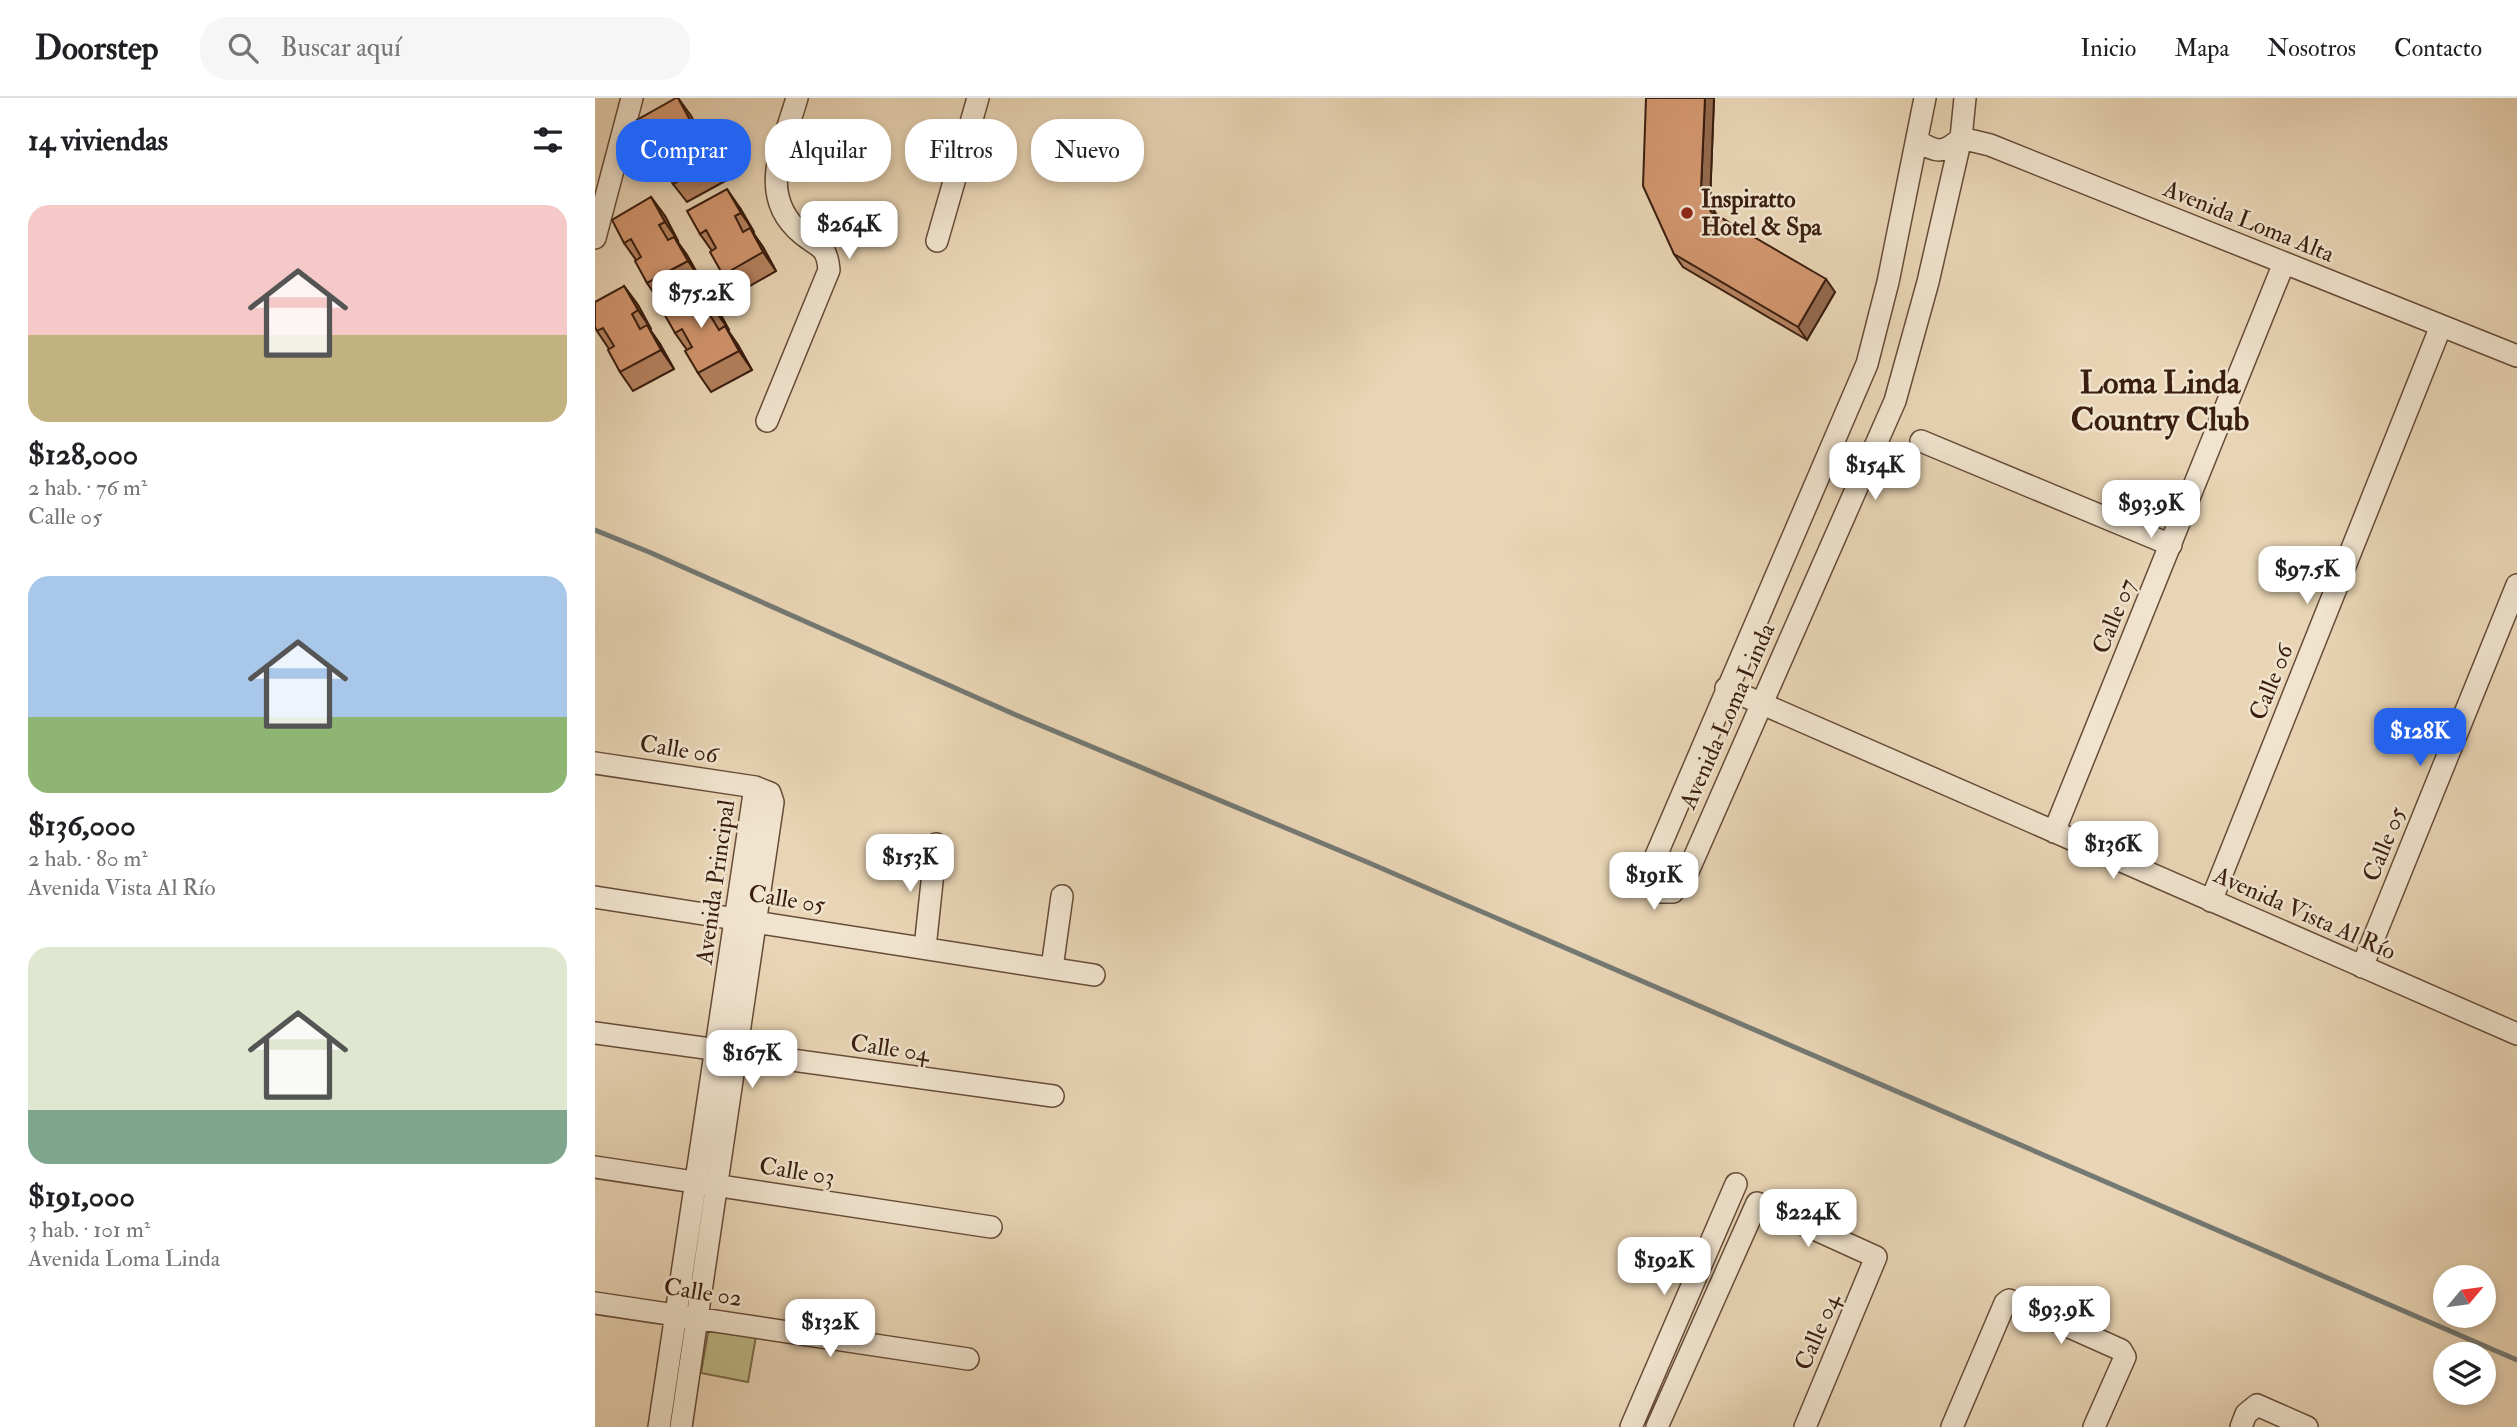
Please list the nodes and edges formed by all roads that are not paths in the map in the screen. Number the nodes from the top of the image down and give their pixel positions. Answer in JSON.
{"nodes":[{"id":1,"x":632,"y":98,"type":"edge"},
{"id":2,"x":797,"y":98,"type":"edge"},
{"id":3,"x":978,"y":98,"type":"edge"},
{"id":4,"x":1925,"y":98,"type":"edge"},
{"id":5,"x":1965,"y":98,"type":"edge"},
{"id":6,"x":1961,"y":138,"type":"junction"},
{"id":7,"x":1917,"y":140,"type":"junction"},
{"id":8,"x":595,"y":238,"type":"edge"},
{"id":9,"x":937,"y":241,"type":"dead end"},
{"id":10,"x":2284,"y":263,"type":"junction"},
{"id":11,"x":2441,"y":326,"type":"junction"},
{"id":12,"x":2517,"y":356,"type":"edge"},
{"id":13,"x":767,"y":421,"type":"dead end"},
{"id":14,"x":1921,"y":441,"type":"dead end"},
{"id":15,"x":2171,"y":545,"type":"junction"},
{"id":16,"x":2517,"y":585,"type":"edge"},
{"id":17,"x":1726,"y":688,"type":"junction"},
{"id":18,"x":1761,"y":703,"type":"junction"},
{"id":19,"x":595,"y":763,"type":"edge"},
{"id":20,"x":755,"y":788,"type":"joint"},
{"id":21,"x":2054,"y":832,"type":"junction"},
{"id":22,"x":936,"y":844,"type":"dead end"},
{"id":23,"x":1062,"y":896,"type":"dead end"},
{"id":24,"x":595,"y":897,"type":"edge"},
{"id":25,"x":2211,"y":901,"type":"junction"},
{"id":26,"x":746,"y":919,"type":"junction"},
{"id":27,"x":925,"y":948,"type":"junction"},
{"id":28,"x":2363,"y":967,"type":"junction"},
{"id":29,"x":1052,"y":968,"type":"junction"},
{"id":30,"x":1094,"y":975,"type":"dead end"},
{"id":31,"x":595,"y":1033,"type":"edge"},
{"id":32,"x":2517,"y":1034,"type":"edge"},
{"id":33,"x":726,"y":1051,"type":"junction"},
{"id":34,"x":1053,"y":1097,"type":"dead end"},
{"id":35,"x":595,"y":1167,"type":"edge"},
{"id":36,"x":707,"y":1184,"type":"junction"},
{"id":37,"x":1736,"y":1184,"type":"dead end"},
{"id":38,"x":991,"y":1227,"type":"dead end"},
{"id":39,"x":595,"y":1303,"type":"edge"},
{"id":40,"x":687,"y":1316,"type":"junction"},
{"id":41,"x":968,"y":1359,"type":"dead end"},
{"id":42,"x":2244,"y":1421,"type":"edge"},
{"id":43,"x":659,"y":1427,"type":"edge"},
{"id":44,"x":681,"y":1427,"type":"edge"},
{"id":45,"x":1631,"y":1427,"type":"edge"},
{"id":46,"x":1657,"y":1427,"type":"edge"},
{"id":47,"x":1805,"y":1427,"type":"edge"},
{"id":48,"x":1952,"y":1427,"type":"edge"},
{"id":49,"x":2094,"y":1427,"type":"edge"},
{"id":50,"x":2307,"y":1427,"type":"edge"}],
"edges":[{"from":1,"to":8,"type":"street"},
{"from":2,"to":13,"type":"street"},
{"from":3,"to":9,"type":"street"},
{"from":4,"to":7,"type":"street","name":"Avenida Loma Linda"},
{"from":5,"to":6,"type":"street","name":"Avenida Loma Linda"},
{"from":6,"to":7,"type":"street"},
{"from":6,"to":10,"type":"street","name":"Avenida Loma Alta"},
{"from":6,"to":18,"type":"street","name":"Avenida Loma Linda"},
{"from":7,"to":17,"type":"street","name":"Avenida Loma Linda"},
{"from":10,"to":11,"type":"street","name":"Avenida Loma Alta"},
{"from":10,"to":15,"type":"street","name":"Calle 07"},
{"from":11,"to":12,"type":"street","name":"Avenida Loma Alta"},
{"from":11,"to":25,"type":"street","name":"Calle 06"},
{"from":14,"to":15,"type":"street"},
{"from":15,"to":21,"type":"street","name":"Calle 07"},
{"from":16,"to":28,"type":"street","name":"Calle 05"},
{"from":17,"to":18,"type":"street","name":"Avenida Vista Al Río"},
{"from":17,"to":18,"type":"street","name":"Avenida Loma Linda"},
{"from":18,"to":21,"type":"street","name":"Avenida Vista Al Río"},
{"from":19,"to":20,"type":"street","name":"Calle 06"},
{"from":20,"to":26,"type":"street","name":"Avenida Principal"},
{"from":21,"to":25,"type":"street","name":"Avenida Vista Al Río"},
{"from":22,"to":27,"type":"street"},
{"from":23,"to":29,"type":"street"},
{"from":24,"to":26,"type":"street","name":"Calle 05"},
{"from":25,"to":28,"type":"street","name":"Avenida Vista Al Río"},
{"from":26,"to":27,"type":"street","name":"Calle 05"},
{"from":26,"to":33,"type":"street","name":"Avenida Principal"},
{"from":27,"to":29,"type":"street","name":"Calle 05"},
{"from":28,"to":32,"type":"street","name":"Avenida Vista Al Río"},
{"from":29,"to":30,"type":"street","name":"Calle 05"},
{"from":31,"to":33,"type":"street","name":"Calle 04"},
{"from":33,"to":34,"type":"street","name":"Calle 04"},
{"from":33,"to":36,"type":"street","name":"Avenida Principal"},
{"from":35,"to":36,"type":"street","name":"Calle 03"},
{"from":36,"to":38,"type":"street","name":"Calle 03"},
{"from":36,"to":40,"type":"street","name":"Avenida Principal"},
{"from":37,"to":45,"type":"street"},
{"from":39,"to":40,"type":"street","name":"Calle 02"},
{"from":40,"to":41,"type":"street","name":"Calle 02"},
{"from":40,"to":43,"type":"street","name":"Avenida Principal"},
{"from":40,"to":44,"type":"street","name":"Avenida Principal"},
{"from":42,"to":50,"type":"street"},
{"from":46,"to":47,"type":"street","name":"Calle 04"},
{"from":48,"to":49,"type":"street"}]}
